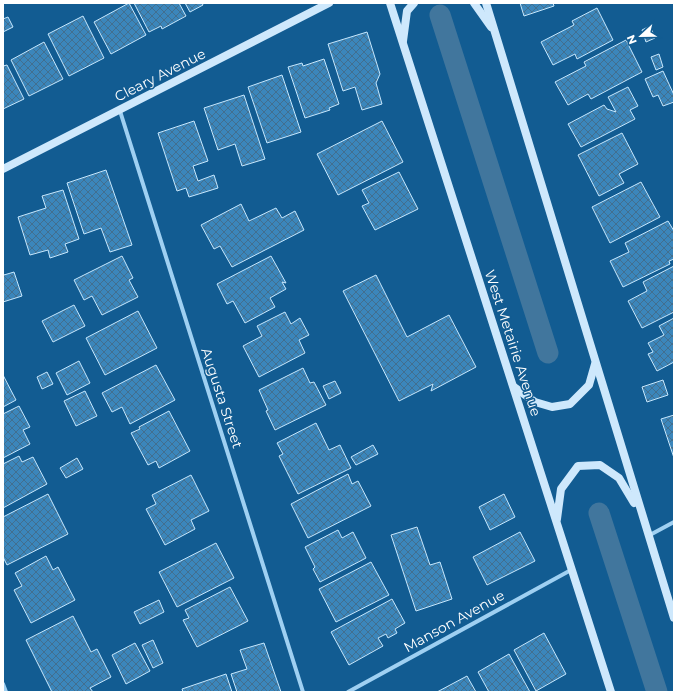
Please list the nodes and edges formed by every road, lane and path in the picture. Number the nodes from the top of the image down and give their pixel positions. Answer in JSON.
{"nodes":[{"id":1,"x":329,"y":3,"type":"edge"},
{"id":2,"x":390,"y":3,"type":"edge"},
{"id":3,"x":414,"y":3,"type":"edge"},
{"id":4,"x":474,"y":3,"type":"edge"},
{"id":5,"x":486,"y":3,"type":"edge"},
{"id":6,"x":496,"y":34,"type":"junction"},
{"id":7,"x":403,"y":43,"type":"junction"},
{"id":8,"x":120,"y":110,"type":"junction"},
{"id":9,"x":3,"y":169,"type":"edge"},
{"id":10,"x":595,"y":364,"type":"junction"},
{"id":11,"x":514,"y":387,"type":"junction"},
{"id":12,"x":641,"y":515,"type":"junction"},
{"id":13,"x":674,"y":522,"type":"edge"},
{"id":14,"x":556,"y":523,"type":"junction"},
{"id":15,"x":648,"y":537,"type":"junction"},
{"id":16,"x":571,"y":570,"type":"junction"},
{"id":17,"x":674,"y":618,"type":"edge"},
{"id":18,"x":3,"y":684,"type":"edge"},
{"id":19,"x":6,"y":692,"type":"edge"},
{"id":20,"x":303,"y":692,"type":"edge"},
{"id":21,"x":348,"y":692,"type":"edge"},
{"id":22,"x":611,"y":692,"type":"edge"}],
"edges":[{"from":1,"to":8,"type":"main road","name":"Cleary Avenue"},
{"from":2,"to":7,"type":"main road","name":"West Metairie Avenue"},
{"from":3,"to":7,"type":"main road"},
{"from":4,"to":6,"type":"main road"},
{"from":5,"to":6,"type":"main road"},
{"from":6,"to":10,"type":"main road"},
{"from":7,"to":11,"type":"main road","name":"West Metairie Avenue"},
{"from":8,"to":9,"type":"main road","name":"Cleary Avenue"},
{"from":8,"to":20,"type":"street","name":"Augusta Street"},
{"from":10,"to":11,"type":"main road"},
{"from":10,"to":12,"type":"main road"},
{"from":11,"to":14,"type":"main road","name":"West Metairie Avenue"},
{"from":12,"to":14,"type":"main road"},
{"from":12,"to":15,"type":"main road"},
{"from":13,"to":15,"type":"street"},
{"from":14,"to":16,"type":"main road","name":"West Metairie Avenue"},
{"from":15,"to":17,"type":"main road"},
{"from":16,"to":21,"type":"street","name":"Manson Avenue"},
{"from":16,"to":22,"type":"main road","name":"West Metairie Avenue"},
{"from":18,"to":19,"type":"street"}]}
